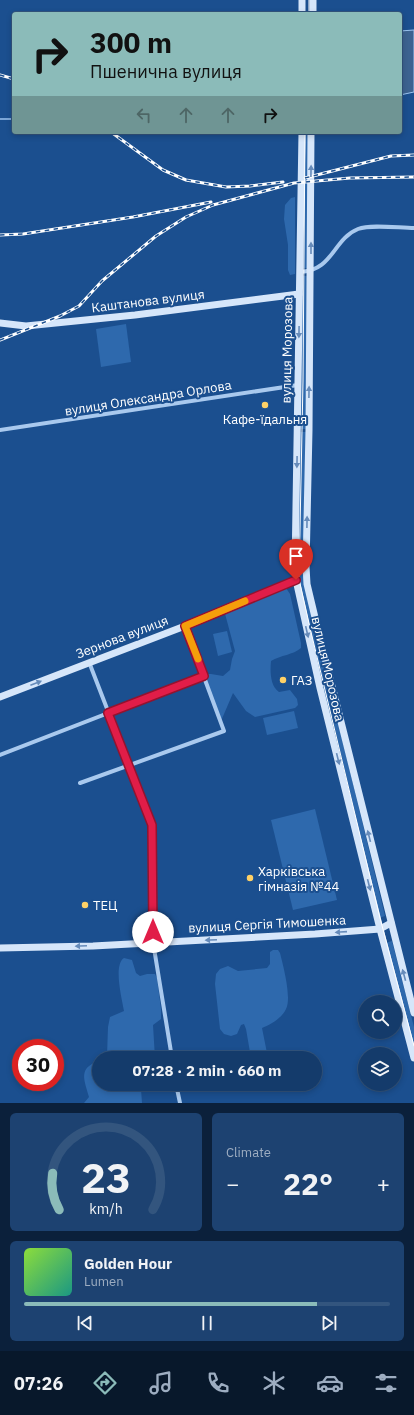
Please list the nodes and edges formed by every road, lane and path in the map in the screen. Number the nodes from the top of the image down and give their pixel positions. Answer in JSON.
{"nodes":[{"id":1,"x":302,"y":0,"type":"edge"},
{"id":2,"x":313,"y":0,"type":"edge"},
{"id":3,"x":302,"y":12,"type":"edge"},
{"id":4,"x":313,"y":12,"type":"edge"},
{"id":5,"x":302,"y":134,"type":"edge"},
{"id":6,"x":311,"y":134,"type":"edge"},
{"id":7,"x":414,"y":228,"type":"edge"},
{"id":8,"x":300,"y":272,"type":"junction"},
{"id":9,"x":311,"y":272,"type":"junction"},
{"id":10,"x":300,"y":294,"type":"junction"},
{"id":11,"x":0,"y":323,"type":"edge"},
{"id":12,"x":298,"y":385,"type":"junction"},
{"id":13,"x":0,"y":430,"type":"edge"},
{"id":14,"x":297,"y":430,"type":"junction"},
{"id":15,"x":309,"y":430,"type":"junction"},
{"id":16,"x":295,"y":561,"type":"junction"},
{"id":17,"x":306,"y":561,"type":"junction"},
{"id":18,"x":296,"y":580,"type":"junction"},
{"id":19,"x":185,"y":626,"type":"junction"},
{"id":20,"x":89,"y":662,"type":"junction"},
{"id":21,"x":204,"y":676,"type":"junction"},
{"id":22,"x":0,"y":697,"type":"edge"},
{"id":23,"x":108,"y":713,"type":"junction"},
{"id":24,"x":0,"y":755,"type":"edge"},
{"id":25,"x":129,"y":766,"type":"junction"},
{"id":26,"x":80,"y":783,"type":"dead end"},
{"id":27,"x":391,"y":923,"type":"junction"},
{"id":28,"x":380,"y":929,"type":"junction"},
{"id":29,"x":153,"y":942,"type":"junction"},
{"id":30,"x":0,"y":948,"type":"edge"},
{"id":31,"x":414,"y":1013,"type":"edge"},
{"id":32,"x":171,"y":1051,"type":"edge"},
{"id":33,"x":414,"y":1058,"type":"edge"},
{"id":34,"x":177,"y":1091,"type":"edge"},
{"id":35,"x":180,"y":1103,"type":"edge"}],
"edges":[{"from":1,"to":3,"type":"main road"},
{"from":2,"to":4,"type":"main road"},
{"from":5,"to":8,"type":"main road","name":"вулиця Морозова"},
{"from":9,"to":6,"type":"main road","name":"вулиця Морозова","one_way":true},
{"from":7,"to":9,"type":"street"},
{"from":8,"to":9,"type":"street"},
{"from":8,"to":10,"type":"main road","name":"вулиця Морозова"},
{"from":15,"to":9,"type":"main road","name":"вулиця Морозова","one_way":true},
{"from":10,"to":11,"type":"main road","name":"Каштанова вулиця"},
{"from":10,"to":12,"type":"main road","name":"вулиця Морозова","one_way":true},
{"from":12,"to":13,"type":"street","name":"вулиця Олександра Орлова"},
{"from":12,"to":14,"type":"main road","name":"вулиця Морозова"},
{"from":14,"to":15,"type":"main road"},
{"from":14,"to":16,"type":"main road","name":"вулиця Морозова","one_way":true},
{"from":17,"to":15,"type":"main road","name":"вулиця Морозова","one_way":true},
{"from":16,"to":17,"type":"main road"},
{"from":16,"to":18,"type":"main road","name":"вулиця Морозова"},
{"from":27,"to":17,"type":"main road","name":"вулиця Морозова","one_way":true},
{"from":18,"to":19,"type":"main road","name":"Зернова вулиця"},
{"from":18,"to":28,"type":"main road","name":"вулиця Морозова","one_way":true},
{"from":19,"to":20,"type":"main road","name":"Зернова вулиця"},
{"from":19,"to":21,"type":"street"},
{"from":22,"to":20,"type":"main road","name":"Зернова вулиця","one_way":true},
{"from":20,"to":23,"type":"street"},
{"from":21,"to":23,"type":"street"},
{"from":21,"to":25,"type":"street"},
{"from":23,"to":24,"type":"street"},
{"from":23,"to":25,"type":"street"},
{"from":25,"to":26,"type":"street"},
{"from":25,"to":29,"type":"street"},
{"from":27,"to":28,"type":"main road","name":"вулиця Сергія Тимошенка"},
{"from":31,"to":27,"type":"main road","name":"вулиця Морозова","one_way":true},
{"from":28,"to":29,"type":"main road","name":"вулиця Сергія Тимошенка","one_way":true},
{"from":28,"to":33,"type":"main road","name":"вулиця Морозова"},
{"from":29,"to":30,"type":"main road","name":"вулиця Сергія Тимошенка","one_way":true},
{"from":29,"to":32,"type":"street"},
{"from":34,"to":35,"type":"street"}]}
